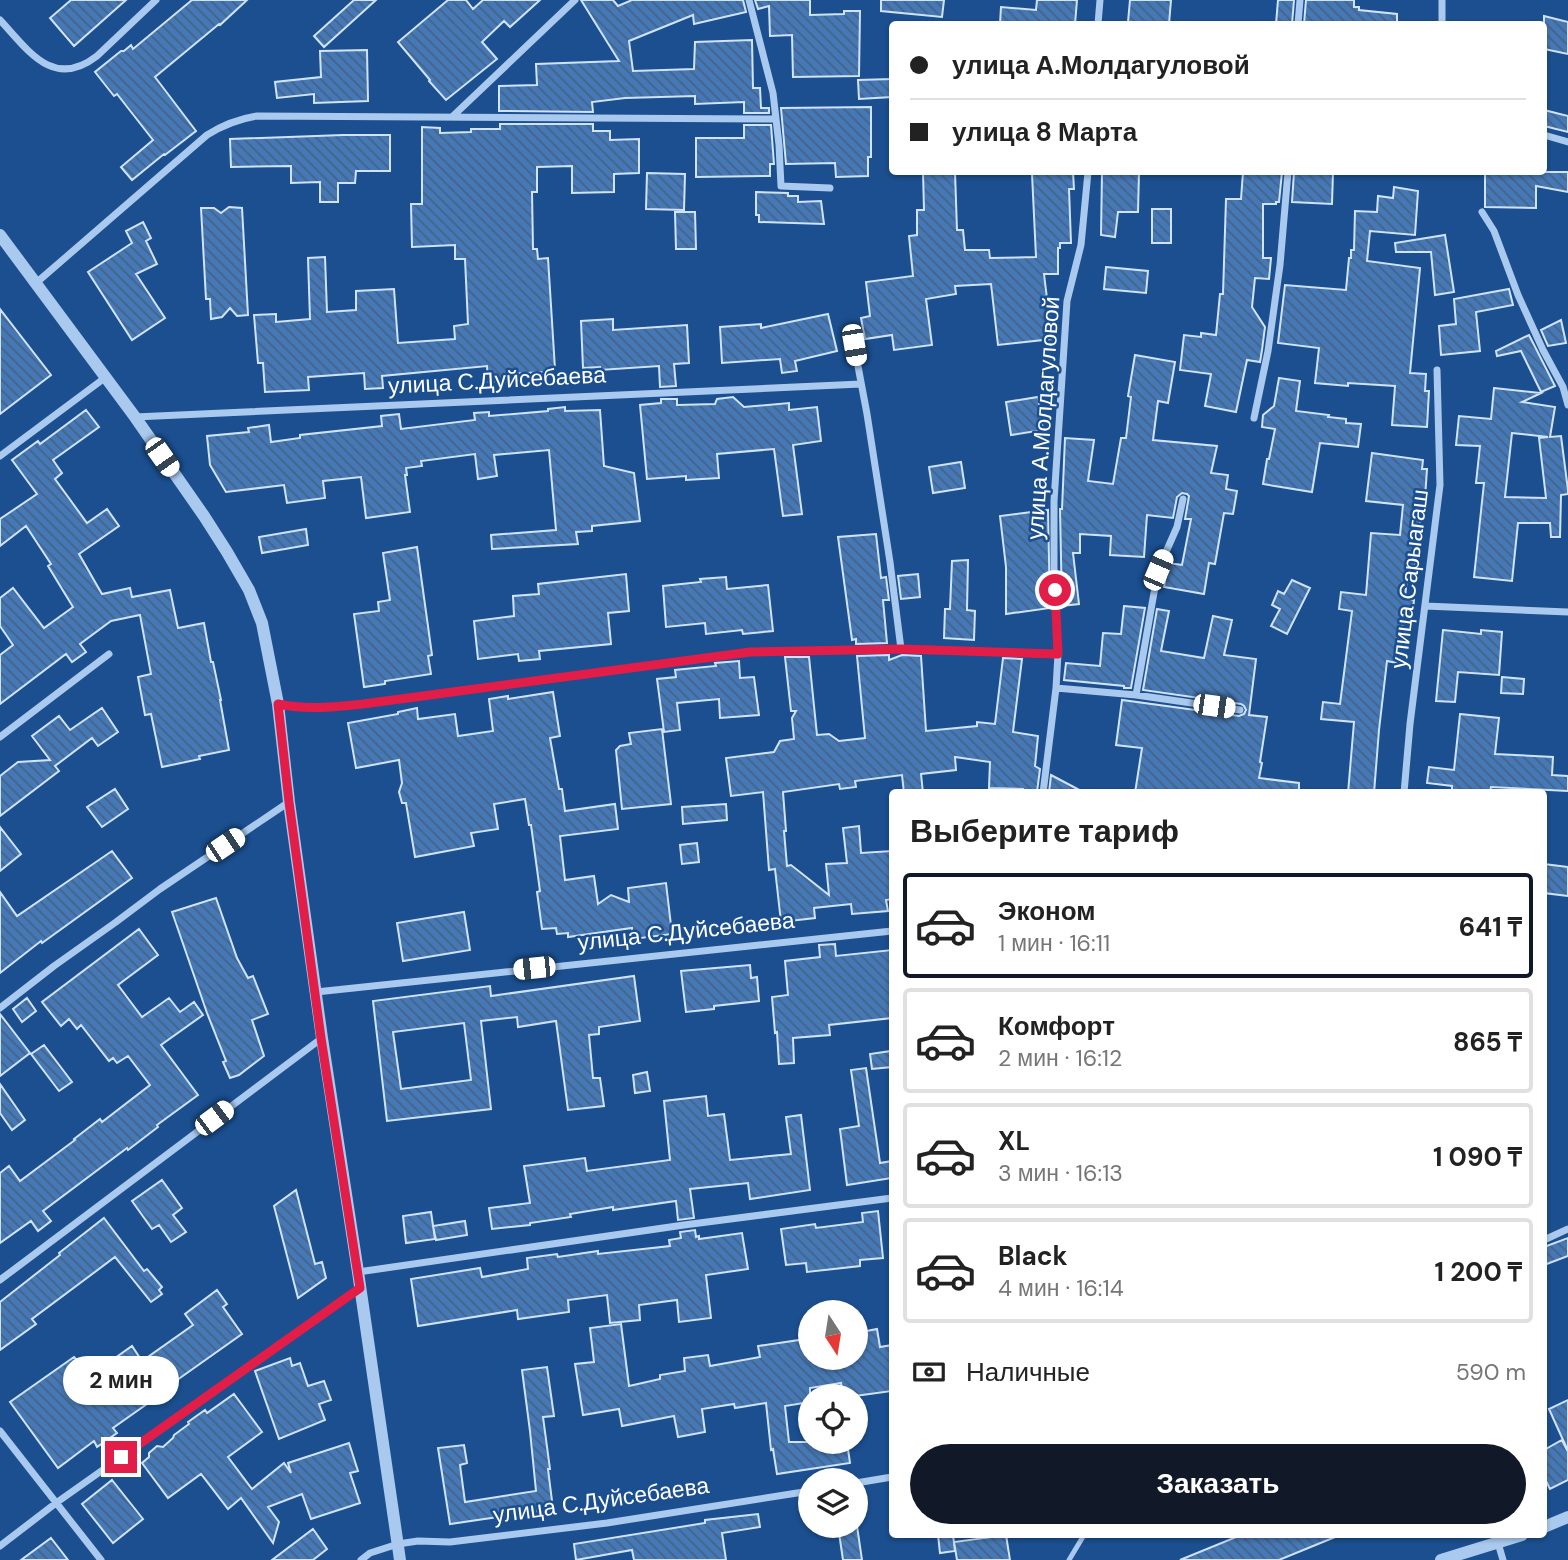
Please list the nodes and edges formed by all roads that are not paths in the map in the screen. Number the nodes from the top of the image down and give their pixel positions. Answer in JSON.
{"nodes":[{"id":1,"x":156,"y":0,"type":"edge"},
{"id":2,"x":575,"y":0,"type":"edge"},
{"id":3,"x":749,"y":0,"type":"edge"},
{"id":4,"x":1100,"y":0,"type":"edge"},
{"id":5,"x":1300,"y":0,"type":"edge"},
{"id":6,"x":1442,"y":0,"type":"edge"},
{"id":7,"x":0,"y":20,"type":"edge"},
{"id":8,"x":1098,"y":21,"type":"edge"},
{"id":9,"x":1298,"y":21,"type":"edge"},
{"id":10,"x":1442,"y":21,"type":"edge"},
{"id":11,"x":453,"y":117,"type":"junction"},
{"id":12,"x":776,"y":119,"type":"junction"},
{"id":13,"x":1547,"y":136,"type":"edge"},
{"id":14,"x":1568,"y":142,"type":"edge"},
{"id":15,"x":1088,"y":175,"type":"edge"},
{"id":16,"x":1288,"y":175,"type":"edge"},
{"id":17,"x":830,"y":188,"type":"dead end"},
{"id":18,"x":1482,"y":212,"type":"dead end"},
{"id":19,"x":0,"y":235,"type":"edge"},
{"id":20,"x":36,"y":283,"type":"junction"},
{"id":21,"x":854,"y":345,"type":"dead end"},
{"id":22,"x":1437,"y":370,"type":"dead end"},
{"id":23,"x":106,"y":377,"type":"junction"},
{"id":24,"x":861,"y":384,"type":"junction"},
{"id":25,"x":1568,"y":405,"type":"edge"},
{"id":26,"x":135,"y":417,"type":"junction"},
{"id":27,"x":1254,"y":418,"type":"dead end"},
{"id":28,"x":0,"y":456,"type":"edge"},
{"id":29,"x":1183,"y":499,"type":"dead end"},
{"id":30,"x":1425,"y":606,"type":"junction"},
{"id":31,"x":1568,"y":612,"type":"edge"},
{"id":32,"x":901,"y":649,"type":"junction"},
{"id":33,"x":109,"y":654,"type":"dead end"},
{"id":34,"x":1058,"y":654,"type":"junction"},
{"id":35,"x":1056,"y":688,"type":"junction"},
{"id":36,"x":1136,"y":695,"type":"junction"},
{"id":37,"x":278,"y":704,"type":"junction"},
{"id":38,"x":1240,"y":710,"type":"dead end"},
{"id":39,"x":0,"y":737,"type":"edge"},
{"id":40,"x":1043,"y":789,"type":"edge"},
{"id":41,"x":1404,"y":789,"type":"edge"},
{"id":42,"x":289,"y":802,"type":"junction"},
{"id":43,"x":889,"y":931,"type":"edge"},
{"id":44,"x":316,"y":992,"type":"junction"},
{"id":45,"x":0,"y":1008,"type":"edge"},
{"id":46,"x":321,"y":1038,"type":"junction"},
{"id":47,"x":889,"y":1198,"type":"edge"},
{"id":48,"x":1568,"y":1229,"type":"edge"},
{"id":49,"x":1547,"y":1239,"type":"edge"},
{"id":50,"x":358,"y":1272,"type":"junction"},
{"id":51,"x":0,"y":1280,"type":"edge"},
{"id":52,"x":360,"y":1288,"type":"junction"},
{"id":53,"x":0,"y":1431,"type":"edge"},
{"id":54,"x":889,"y":1478,"type":"edge"},
{"id":55,"x":868,"y":1481,"type":"edge"},
{"id":56,"x":798,"y":1493,"type":"edge"},
{"id":57,"x":56,"y":1503,"type":"junction"},
{"id":58,"x":1568,"y":1517,"type":"edge"},
{"id":59,"x":1547,"y":1526,"type":"edge"},
{"id":60,"x":1082,"y":1538,"type":"edge"},
{"id":61,"x":1513,"y":1538,"type":"edge"},
{"id":62,"x":1498,"y":1543,"type":"junction"},
{"id":63,"x":398,"y":1544,"type":"junction"},
{"id":64,"x":0,"y":1545,"type":"edge"},
{"id":65,"x":101,"y":1560,"type":"edge"},
{"id":66,"x":361,"y":1560,"type":"edge"},
{"id":67,"x":400,"y":1560,"type":"edge"},
{"id":68,"x":1069,"y":1560,"type":"edge"},
{"id":69,"x":1441,"y":1560,"type":"edge"},
{"id":70,"x":1503,"y":1560,"type":"edge"}],
"edges":[{"from":1,"to":7,"type":"street"},
{"from":2,"to":11,"type":"street"},
{"from":3,"to":12,"type":"street"},
{"from":4,"to":8,"type":"street"},
{"from":5,"to":9,"type":"street"},
{"from":6,"to":10,"type":"street"},
{"from":11,"to":12,"type":"street"},
{"from":11,"to":20,"type":"street"},
{"from":12,"to":17,"type":"street"},
{"from":13,"to":14,"type":"street"},
{"from":15,"to":34,"type":"street","name":"улица А.Молдагуловой"},
{"from":16,"to":27,"type":"street"},
{"from":18,"to":25,"type":"street"},
{"from":19,"to":20,"type":"street"},
{"from":20,"to":23,"type":"street"},
{"from":21,"to":24,"type":"street"},
{"from":22,"to":30,"type":"street","name":"улица Сарыагаш"},
{"from":23,"to":26,"type":"street"},
{"from":23,"to":28,"type":"street"},
{"from":24,"to":26,"type":"street","name":"улица С.Дуйсебаева"},
{"from":24,"to":32,"type":"street"},
{"from":26,"to":37,"type":"street"},
{"from":29,"to":36,"type":"street"},
{"from":30,"to":31,"type":"street"},
{"from":30,"to":41,"type":"street","name":"улица Сарыагаш"},
{"from":32,"to":34,"type":"street"},
{"from":32,"to":37,"type":"street"},
{"from":33,"to":39,"type":"street"},
{"from":34,"to":35,"type":"street","name":"улица А.Молдагуловой"},
{"from":35,"to":36,"type":"street"},
{"from":35,"to":40,"type":"street","name":"улица А.Молдагуловой"},
{"from":36,"to":38,"type":"street"},
{"from":37,"to":42,"type":"street"},
{"from":42,"to":44,"type":"street"},
{"from":42,"to":45,"type":"street"},
{"from":43,"to":44,"type":"street","name":"улица С.Дуйсебаева"},
{"from":44,"to":46,"type":"street"},
{"from":46,"to":50,"type":"street"},
{"from":46,"to":51,"type":"street"},
{"from":47,"to":50,"type":"street"},
{"from":48,"to":49,"type":"street"},
{"from":50,"to":52,"type":"street"},
{"from":52,"to":57,"type":"street"},
{"from":52,"to":63,"type":"street"},
{"from":53,"to":57,"type":"street"},
{"from":54,"to":55,"type":"street"},
{"from":56,"to":63,"type":"street","name":"улица С.Дуйсебаева"},
{"from":57,"to":64,"type":"street"},
{"from":57,"to":65,"type":"street"},
{"from":58,"to":59,"type":"street"},
{"from":60,"to":68,"type":"lane"},
{"from":61,"to":62,"type":"street"},
{"from":62,"to":69,"type":"street"},
{"from":62,"to":70,"type":"street"},
{"from":63,"to":66,"type":"street","name":"улица С.Дуйсебаева"},
{"from":63,"to":67,"type":"street"}]}
